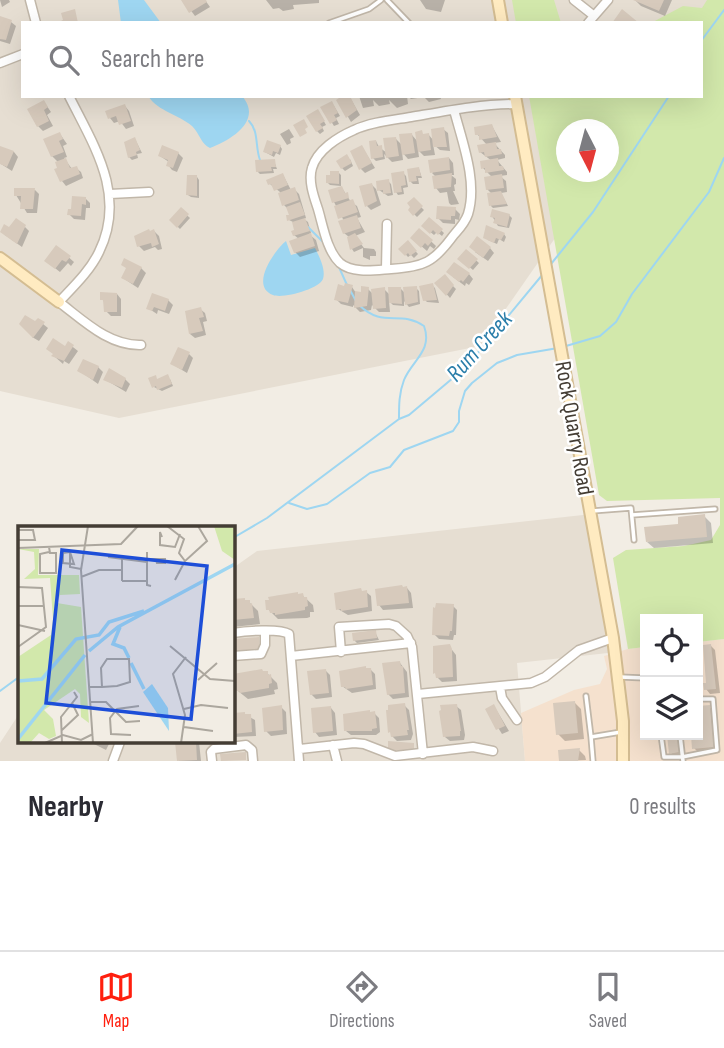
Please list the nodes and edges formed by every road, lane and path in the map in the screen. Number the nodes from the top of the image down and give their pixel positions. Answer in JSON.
{"nodes":[{"id":1,"x":30,"y":0,"type":"edge"},
{"id":2,"x":381,"y":0,"type":"edge"},
{"id":3,"x":387,"y":0,"type":"edge"},
{"id":4,"x":498,"y":0,"type":"edge"},
{"id":5,"x":574,"y":0,"type":"edge"},
{"id":6,"x":608,"y":0,"type":"edge"},
{"id":7,"x":590,"y":19,"type":"edge"},
{"id":8,"x":35,"y":21,"type":"edge"},
{"id":9,"x":336,"y":21,"type":"edge"},
{"id":10,"x":407,"y":21,"type":"edge"},
{"id":11,"x":502,"y":21,"type":"edge"},
{"id":12,"x":21,"y":55,"type":"edge"},
{"id":13,"x":0,"y":63,"type":"edge"},
{"id":14,"x":70,"y":98,"type":"edge"},
{"id":15,"x":516,"y":100,"type":"edge"},
{"id":16,"x":454,"y":110,"type":"junction"},
{"id":17,"x":149,"y":192,"type":"dead end"},
{"id":18,"x":110,"y":194,"type":"junction"},
{"id":19,"x":387,"y":223,"type":"dead end"},
{"id":20,"x":0,"y":258,"type":"edge"},
{"id":21,"x":386,"y":270,"type":"junction"},
{"id":22,"x":59,"y":302,"type":"junction"},
{"id":23,"x":141,"y":345,"type":"dead end"},
{"id":24,"x":715,"y":509,"type":"dead end"},
{"id":25,"x":590,"y":512,"type":"junction"},
{"id":26,"x":632,"y":515,"type":"junction"},
{"id":27,"x":634,"y":540,"type":"dead end"},
{"id":28,"x":234,"y":633,"type":"edge"},
{"id":29,"x":265,"y":633,"type":"junction"},
{"id":30,"x":613,"y":638,"type":"junction"},
{"id":31,"x":411,"y":643,"type":"junction"},
{"id":32,"x":341,"y":652,"type":"junction"},
{"id":33,"x":234,"y":656,"type":"edge"},
{"id":34,"x":291,"y":656,"type":"junction"},
{"id":35,"x":618,"y":677,"type":"junction"},
{"id":36,"x":640,"y":678,"type":"edge"},
{"id":37,"x":500,"y":687,"type":"junction"},
{"id":38,"x":418,"y":694,"type":"junction"},
{"id":39,"x":586,"y":696,"type":"dead end"},
{"id":40,"x":703,"y":699,"type":"edge"},
{"id":41,"x":517,"y":720,"type":"dead end"},
{"id":42,"x":623,"y":732,"type":"junction"},
{"id":43,"x":591,"y":737,"type":"junction"},
{"id":44,"x":662,"y":740,"type":"edge"},
{"id":45,"x":680,"y":740,"type":"edge"},
{"id":46,"x":119,"y":744,"type":"edge"},
{"id":47,"x":333,"y":745,"type":"junction"},
{"id":48,"x":300,"y":750,"type":"junction"},
{"id":49,"x":493,"y":751,"type":"dead end"},
{"id":50,"x":424,"y":754,"type":"junction"},
{"id":51,"x":394,"y":759,"type":"edge"},
{"id":52,"x":682,"y":759,"type":"edge"},
{"id":53,"x":113,"y":761,"type":"edge"},
{"id":54,"x":212,"y":761,"type":"edge"},
{"id":55,"x":253,"y":761,"type":"edge"},
{"id":56,"x":299,"y":761,"type":"edge"},
{"id":57,"x":337,"y":761,"type":"edge"},
{"id":58,"x":593,"y":761,"type":"edge"},
{"id":59,"x":623,"y":761,"type":"edge"}],
"edges":[{"from":1,"to":8,"type":"street"},
{"from":2,"to":9,"type":"lane"},
{"from":3,"to":10,"type":"lane"},
{"from":4,"to":11,"type":"street"},
{"from":5,"to":7,"type":"street"},
{"from":6,"to":7,"type":"street"},
{"from":12,"to":13,"type":"street"},
{"from":14,"to":18,"type":"street"},
{"from":15,"to":16,"type":"street"},
{"from":15,"to":25,"type":"street","name":"Rock Quarry Road"},
{"from":16,"to":21,"type":"street"},
{"from":16,"to":21,"type":"street"},
{"from":17,"to":18,"type":"street"},
{"from":18,"to":22,"type":"street"},
{"from":19,"to":21,"type":"street"},
{"from":20,"to":22,"type":"street"},
{"from":22,"to":23,"type":"street"},
{"from":24,"to":26,"type":"lane"},
{"from":25,"to":26,"type":"lane"},
{"from":25,"to":30,"type":"street","name":"Rock Quarry Road"},
{"from":26,"to":27,"type":"lane"},
{"from":28,"to":29,"type":"street"},
{"from":29,"to":33,"type":"street"},
{"from":29,"to":34,"type":"street"},
{"from":30,"to":35,"type":"street","name":"Rock Quarry Road"},
{"from":30,"to":37,"type":"street"},
{"from":31,"to":32,"type":"street"},
{"from":31,"to":32,"type":"street"},
{"from":31,"to":38,"type":"street"},
{"from":32,"to":34,"type":"street"},
{"from":34,"to":48,"type":"street"},
{"from":35,"to":36,"type":"lane"},
{"from":35,"to":42,"type":"street","name":"Rock Quarry Road"},
{"from":37,"to":38,"type":"street"},
{"from":37,"to":41,"type":"street"},
{"from":38,"to":50,"type":"street"},
{"from":39,"to":43,"type":"lane"},
{"from":40,"to":52,"type":"lane"},
{"from":42,"to":43,"type":"lane"},
{"from":42,"to":59,"type":"street","name":"Rock Quarry Road"},
{"from":43,"to":58,"type":"lane"},
{"from":44,"to":52,"type":"lane"},
{"from":45,"to":52,"type":"lane"},
{"from":46,"to":53,"type":"street"},
{"from":47,"to":48,"type":"street"},
{"from":47,"to":51,"type":"street"},
{"from":47,"to":57,"type":"street"},
{"from":48,"to":56,"type":"street"},
{"from":49,"to":50,"type":"street"},
{"from":50,"to":51,"type":"street"},
{"from":54,"to":55,"type":"street"}]}
